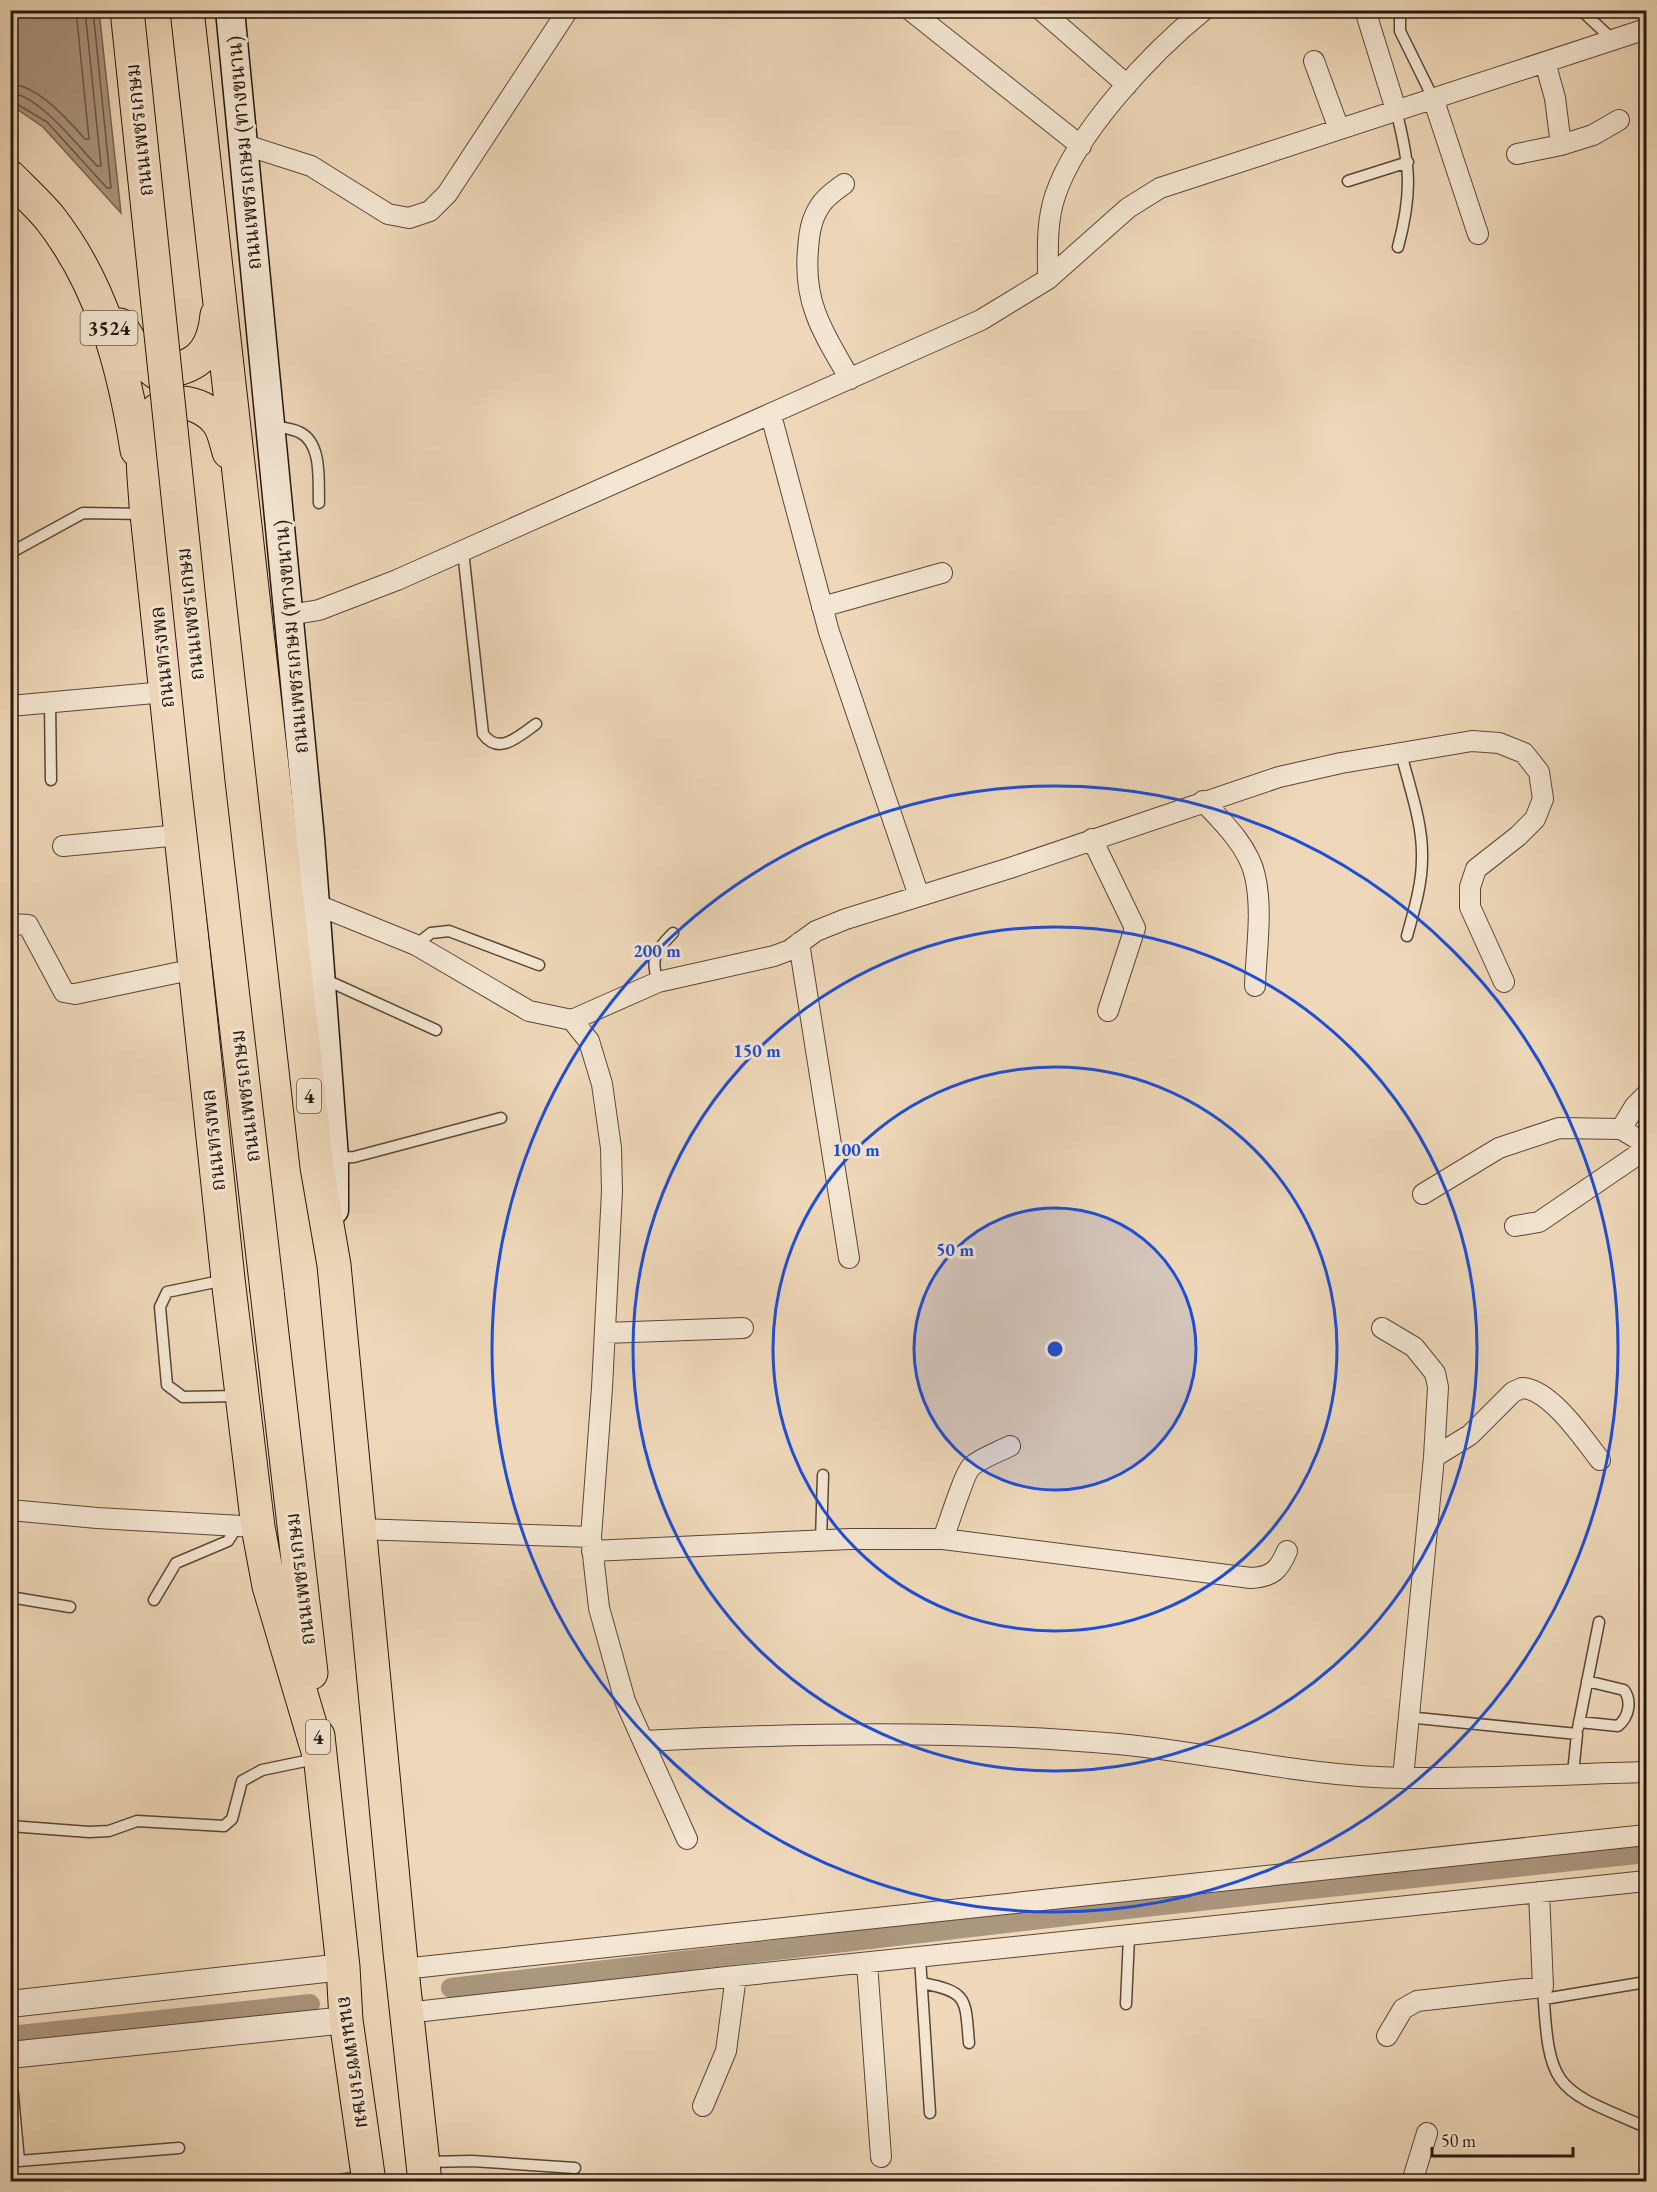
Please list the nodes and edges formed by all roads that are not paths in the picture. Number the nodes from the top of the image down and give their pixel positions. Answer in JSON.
{"nodes":[{"id":1,"x":127,"y":10,"type":"edge"},
{"id":2,"x":187,"y":10,"type":"edge"},
{"id":3,"x":230,"y":10,"type":"edge"},
{"id":4,"x":568,"y":10,"type":"edge"},
{"id":5,"x":910,"y":10,"type":"edge"},
{"id":6,"x":1041,"y":10,"type":"edge"},
{"id":7,"x":1204,"y":10,"type":"edge"},
{"id":8,"x":1365,"y":10,"type":"edge"},
{"id":9,"x":1400,"y":10,"type":"edge"},
{"id":10,"x":1581,"y":10,"type":"edge"},
{"id":11,"x":1647,"y":29,"type":"edge"},
{"id":12,"x":1613,"y":40,"type":"junction"},
{"id":13,"x":1314,"y":61,"type":"dead end"},
{"id":14,"x":1545,"y":62,"type":"junction"},
{"id":15,"x":1127,"y":85,"type":"junction"},
{"id":16,"x":1433,"y":98,"type":"junction"},
{"id":17,"x":1396,"y":110,"type":"junction"},
{"id":18,"x":1619,"y":120,"type":"dead end"},
{"id":19,"x":1339,"y":129,"type":"junction"},
{"id":20,"x":242,"y":144,"type":"junction"},
{"id":21,"x":1561,"y":145,"type":"junction"},
{"id":22,"x":1081,"y":146,"type":"junction"},
{"id":23,"x":1517,"y":154,"type":"dead end"},
{"id":24,"x":1408,"y":162,"type":"junction"},
{"id":25,"x":10,"y":177,"type":"edge"},
{"id":26,"x":1348,"y":181,"type":"dead end"},
{"id":27,"x":844,"y":184,"type":"dead end"},
{"id":28,"x":1478,"y":234,"type":"dead end"},
{"id":29,"x":1398,"y":247,"type":"dead end"},
{"id":30,"x":1048,"y":279,"type":"junction"},
{"id":31,"x":91,"y":283,"type":"junction"},
{"id":32,"x":216,"y":283,"type":"junction"},
{"id":33,"x":850,"y":379,"type":"junction"},
{"id":34,"x":771,"y":416,"type":"junction"},
{"id":35,"x":270,"y":426,"type":"junction"},
{"id":36,"x":318,"y":504,"type":"dead end"},
{"id":37,"x":147,"y":510,"type":"junction"},
{"id":38,"x":244,"y":512,"type":"junction"},
{"id":39,"x":10,"y":538,"type":"edge"},
{"id":40,"x":463,"y":550,"type":"junction"},
{"id":41,"x":14,"y":551,"type":"edge"},
{"id":42,"x":942,"y":573,"type":"dead end"},
{"id":43,"x":822,"y":607,"type":"junction"},
{"id":44,"x":289,"y":615,"type":"junction"},
{"id":45,"x":165,"y":692,"type":"junction"},
{"id":46,"x":50,"y":702,"type":"junction"},
{"id":47,"x":10,"y":705,"type":"edge"},
{"id":48,"x":536,"y":724,"type":"dead end"},
{"id":49,"x":1401,"y":753,"type":"junction"},
{"id":50,"x":51,"y":780,"type":"dead end"},
{"id":51,"x":1203,"y":801,"type":"junction"},
{"id":52,"x":180,"y":836,"type":"junction"},
{"id":53,"x":1092,"y":840,"type":"junction"},
{"id":54,"x":63,"y":846,"type":"dead end"},
{"id":55,"x":919,"y":896,"type":"junction"},
{"id":56,"x":315,"y":904,"type":"junction"},
{"id":57,"x":10,"y":924,"type":"edge"},
{"id":58,"x":673,"y":933,"type":"dead end"},
{"id":59,"x":1407,"y":936,"type":"dead end"},
{"id":60,"x":800,"y":943,"type":"junction"},
{"id":61,"x":416,"y":945,"type":"junction"},
{"id":62,"x":539,"y":965,"type":"dead end"},
{"id":63,"x":195,"y":969,"type":"junction"},
{"id":64,"x":320,"y":977,"type":"junction"},
{"id":65,"x":658,"y":982,"type":"junction"},
{"id":66,"x":1504,"y":982,"type":"dead end"},
{"id":67,"x":1255,"y":986,"type":"dead end"},
{"id":68,"x":1108,"y":1011,"type":"dead end"},
{"id":69,"x":572,"y":1020,"type":"junction"},
{"id":70,"x":436,"y":1030,"type":"dead end"},
{"id":71,"x":1647,"y":1095,"type":"edge"},
{"id":72,"x":501,"y":1118,"type":"dead end"},
{"id":73,"x":1621,"y":1129,"type":"junction"},
{"id":74,"x":1647,"y":1144,"type":"edge"},
{"id":75,"x":1647,"y":1149,"type":"edge"},
{"id":76,"x":334,"y":1158,"type":"junction"},
{"id":77,"x":1424,"y":1194,"type":"dead end"},
{"id":78,"x":1515,"y":1226,"type":"dead end"},
{"id":79,"x":849,"y":1258,"type":"dead end"},
{"id":80,"x":334,"y":1264,"type":"junction"},
{"id":81,"x":228,"y":1279,"type":"junction"},
{"id":82,"x":743,"y":1328,"type":"dead end"},
{"id":83,"x":1382,"y":1328,"type":"dead end"},
{"id":84,"x":605,"y":1333,"type":"junction"},
{"id":85,"x":241,"y":1396,"type":"junction"},
{"id":86,"x":1010,"y":1446,"type":"dead end"},
{"id":87,"x":1434,"y":1456,"type":"junction"},
{"id":88,"x":1600,"y":1460,"type":"dead end"},
{"id":89,"x":823,"y":1475,"type":"dead end"},
{"id":90,"x":10,"y":1510,"type":"edge"},
{"id":91,"x":247,"y":1527,"type":"junction"},
{"id":92,"x":360,"y":1529,"type":"junction"},
{"id":93,"x":943,"y":1539,"type":"junction"},
{"id":94,"x":821,"y":1540,"type":"junction"},
{"id":95,"x":591,"y":1544,"type":"junction"},
{"id":96,"x":1287,"y":1551,"type":"dead end"},
{"id":97,"x":10,"y":1597,"type":"edge"},
{"id":98,"x":154,"y":1600,"type":"dead end"},
{"id":99,"x":70,"y":1607,"type":"dead end"},
{"id":100,"x":1599,"y":1622,"type":"dead end"},
{"id":101,"x":1587,"y":1681,"type":"junction"},
{"id":102,"x":1407,"y":1716,"type":"junction"},
{"id":103,"x":1579,"y":1722,"type":"junction"},
{"id":104,"x":1576,"y":1734,"type":"junction"},
{"id":105,"x":643,"y":1741,"type":"junction"},
{"id":106,"x":320,"y":1758,"type":"junction"},
{"id":107,"x":1647,"y":1772,"type":"edge"},
{"id":108,"x":1573,"y":1773,"type":"junction"},
{"id":109,"x":1403,"y":1778,"type":"junction"},
{"id":110,"x":10,"y":1826,"type":"edge"},
{"id":111,"x":1647,"y":1835,"type":"edge"},
{"id":112,"x":687,"y":1839,"type":"dead end"},
{"id":113,"x":1647,"y":1881,"type":"edge"},
{"id":114,"x":1539,"y":1892,"type":"junction"},
{"id":115,"x":1130,"y":1936,"type":"junction"},
{"id":116,"x":920,"y":1958,"type":"junction"},
{"id":117,"x":867,"y":1963,"type":"junction"},
{"id":118,"x":343,"y":1966,"type":"junction"},
{"id":119,"x":403,"y":1970,"type":"junction"},
{"id":120,"x":736,"y":1976,"type":"junction"},
{"id":121,"x":1647,"y":1982,"type":"edge"},
{"id":122,"x":922,"y":1983,"type":"junction"},
{"id":123,"x":1544,"y":1993,"type":"junction"},
{"id":124,"x":10,"y":2004,"type":"edge"},
{"id":125,"x":1126,"y":2004,"type":"dead end"},
{"id":126,"x":406,"y":2013,"type":"junction"},
{"id":127,"x":346,"y":2020,"type":"junction"},
{"id":128,"x":1387,"y":2036,"type":"dead end"},
{"id":129,"x":969,"y":2043,"type":"dead end"},
{"id":130,"x":10,"y":2063,"type":"edge"},
{"id":131,"x":11,"y":2067,"type":"edge"},
{"id":132,"x":703,"y":2106,"type":"dead end"},
{"id":133,"x":930,"y":2113,"type":"dead end"},
{"id":134,"x":1647,"y":2127,"type":"edge"},
{"id":135,"x":1427,"y":2133,"type":"dead end"},
{"id":136,"x":180,"y":2148,"type":"dead end"},
{"id":137,"x":881,"y":2157,"type":"dead end"},
{"id":138,"x":15,"y":2161,"type":"edge"},
{"id":139,"x":575,"y":2168,"type":"dead end"},
{"id":140,"x":424,"y":2172,"type":"edge"},
{"id":141,"x":369,"y":2179,"type":"edge"},
{"id":142,"x":328,"y":2181,"type":"edge"},
{"id":143,"x":1412,"y":2181,"type":"edge"}],
"edges":[{"from":1,"to":106,"type":"highway","name":"ถนนเพชรเกษม","number":"4","bridge":true},
{"from":2,"to":32,"type":"highway","number":"4"},
{"from":3,"to":20,"type":"main road","name":"ถนนเพชรเกษม (ทางขนาน)","number":"4"},
{"from":4,"to":20,"type":"street"},
{"from":5,"to":22,"type":"street"},
{"from":6,"to":15,"type":"street"},
{"from":7,"to":15,"type":"street"},
{"from":8,"to":17,"type":"street"},
{"from":9,"to":16,"type":"lane"},
{"from":10,"to":12,"type":"lane"},
{"from":11,"to":12,"type":"street"},
{"from":12,"to":14,"type":"street"},
{"from":13,"to":19,"type":"street"},
{"from":14,"to":16,"type":"street"},
{"from":14,"to":21,"type":"street"},
{"from":15,"to":22,"type":"street"},
{"from":16,"to":17,"type":"street"},
{"from":16,"to":28,"type":"street"},
{"from":17,"to":19,"type":"street"},
{"from":17,"to":24,"type":"lane"},
{"from":18,"to":21,"type":"street"},
{"from":19,"to":30,"type":"street"},
{"from":20,"to":35,"type":"main road","name":"ถนนเพชรเกษม (ทางขนาน)","number":"4"},
{"from":21,"to":23,"type":"street"},
{"from":22,"to":30,"type":"street"},
{"from":24,"to":26,"type":"lane"},
{"from":24,"to":29,"type":"lane"},
{"from":25,"to":31,"type":"highway","name":"ถนนทรงพล","number":"3524"},
{"from":27,"to":33,"type":"street"},
{"from":30,"to":33,"type":"street"},
{"from":31,"to":32,"type":"highway"},
{"from":31,"to":37,"type":"highway","name":"ถนนทรงพล","number":"3524"},
{"from":32,"to":38,"type":"highway","number":"4"},
{"from":33,"to":34,"type":"street"},
{"from":34,"to":40,"type":"street"},
{"from":34,"to":43,"type":"street"},
{"from":35,"to":36,"type":"lane"},
{"from":35,"to":44,"type":"main road","name":"ถนนเพชรเกษม (ทางขนาน)","number":"4"},
{"from":37,"to":38,"type":"highway"},
{"from":37,"to":41,"type":"lane"},
{"from":37,"to":45,"type":"highway","name":"ถนนทรงพล"},
{"from":38,"to":80,"type":"highway","number":"4"},
{"from":39,"to":41,"type":"lane"},
{"from":40,"to":44,"type":"street"},
{"from":40,"to":48,"type":"lane"},
{"from":42,"to":43,"type":"street"},
{"from":43,"to":55,"type":"street"},
{"from":44,"to":56,"type":"main road","name":"ถนนเพชรเกษม (ทางขนาน)","number":"4"},
{"from":45,"to":46,"type":"street"},
{"from":45,"to":52,"type":"highway","name":"ถนนทรงพล"},
{"from":46,"to":47,"type":"street"},
{"from":46,"to":50,"type":"lane"},
{"from":49,"to":51,"type":"street"},
{"from":49,"to":59,"type":"lane"},
{"from":49,"to":66,"type":"street"},
{"from":51,"to":53,"type":"street"},
{"from":51,"to":67,"type":"street"},
{"from":52,"to":54,"type":"street"},
{"from":52,"to":63,"type":"highway","name":"ถนนทรงพล"},
{"from":53,"to":55,"type":"street"},
{"from":53,"to":68,"type":"street"},
{"from":55,"to":60,"type":"street"},
{"from":56,"to":61,"type":"street"},
{"from":56,"to":64,"type":"main road","name":"ถนนเพชรเกษม (ทางขนาน)","number":"4"},
{"from":57,"to":63,"type":"street"},
{"from":58,"to":65,"type":"lane"},
{"from":60,"to":65,"type":"street"},
{"from":60,"to":79,"type":"street"},
{"from":61,"to":62,"type":"lane"},
{"from":61,"to":69,"type":"street"},
{"from":63,"to":81,"type":"highway","name":"ถนนทรงพล"},
{"from":64,"to":70,"type":"lane"},
{"from":64,"to":76,"type":"main road","name":"ถนนเพชรเกษม (ทางขนาน)","number":"4"},
{"from":65,"to":69,"type":"street"},
{"from":69,"to":84,"type":"street"},
{"from":71,"to":73,"type":"street"},
{"from":72,"to":76,"type":"lane"},
{"from":73,"to":74,"type":"street"},
{"from":73,"to":77,"type":"street"},
{"from":75,"to":78,"type":"street"},
{"from":76,"to":80,"type":"main road","name":"ถนนเพชรเกษม (ทางขนาน)","number":"4"},
{"from":80,"to":92,"type":"highway","number":"4"},
{"from":81,"to":85,"type":"highway","name":"ถนนทรงพล"},
{"from":81,"to":85,"type":"lane"},
{"from":82,"to":84,"type":"street"},
{"from":83,"to":87,"type":"street"},
{"from":84,"to":95,"type":"street"},
{"from":85,"to":91,"type":"highway","name":"ถนนทรงพล"},
{"from":86,"to":93,"type":"street"},
{"from":87,"to":88,"type":"street"},
{"from":87,"to":102,"type":"street"},
{"from":89,"to":94,"type":"lane"},
{"from":90,"to":91,"type":"street"},
{"from":91,"to":98,"type":"lane"},
{"from":91,"to":106,"type":"highway","name":"ถนนทรงพล"},
{"from":92,"to":95,"type":"street"},
{"from":92,"to":119,"type":"highway","number":"4"},
{"from":93,"to":94,"type":"street"},
{"from":93,"to":96,"type":"street"},
{"from":94,"to":95,"type":"street"},
{"from":95,"to":105,"type":"street"},
{"from":97,"to":99,"type":"lane"},
{"from":100,"to":101,"type":"lane"},
{"from":101,"to":103,"type":"lane"},
{"from":101,"to":103,"type":"lane"},
{"from":102,"to":104,"type":"lane"},
{"from":102,"to":109,"type":"street"},
{"from":103,"to":104,"type":"lane"},
{"from":104,"to":108,"type":"lane"},
{"from":105,"to":109,"type":"street"},
{"from":105,"to":112,"type":"street"},
{"from":106,"to":110,"type":"lane"},
{"from":106,"to":118,"type":"highway","name":"ถนนเพชรเกษม","number":"4"},
{"from":107,"to":108,"type":"street"},
{"from":108,"to":109,"type":"street"},
{"from":111,"to":119,"type":"street"},
{"from":113,"to":114,"type":"street"},
{"from":114,"to":115,"type":"street"},
{"from":114,"to":123,"type":"street"},
{"from":115,"to":116,"type":"street"},
{"from":115,"to":125,"type":"lane"},
{"from":116,"to":117,"type":"street"},
{"from":116,"to":122,"type":"lane"},
{"from":117,"to":120,"type":"street"},
{"from":117,"to":137,"type":"street"},
{"from":118,"to":124,"type":"street"},
{"from":118,"to":127,"type":"highway","name":"ถนนเพชรเกษม","number":"4"},
{"from":119,"to":126,"type":"highway","number":"4"},
{"from":120,"to":126,"type":"street"},
{"from":120,"to":132,"type":"street"},
{"from":121,"to":123,"type":"lane"},
{"from":122,"to":129,"type":"lane"},
{"from":122,"to":133,"type":"lane"},
{"from":123,"to":128,"type":"street"},
{"from":123,"to":134,"type":"lane"},
{"from":126,"to":140,"type":"highway","number":"4"},
{"from":127,"to":131,"type":"street"},
{"from":127,"to":141,"type":"highway","name":"ถนนเพชรเกษม","number":"4"},
{"from":130,"to":131,"type":"lane"},
{"from":131,"to":138,"type":"lane"},
{"from":135,"to":143,"type":"street"},
{"from":136,"to":138,"type":"lane"},
{"from":139,"to":140,"type":"lane"},
{"from":141,"to":142,"type":"lane"}]}
